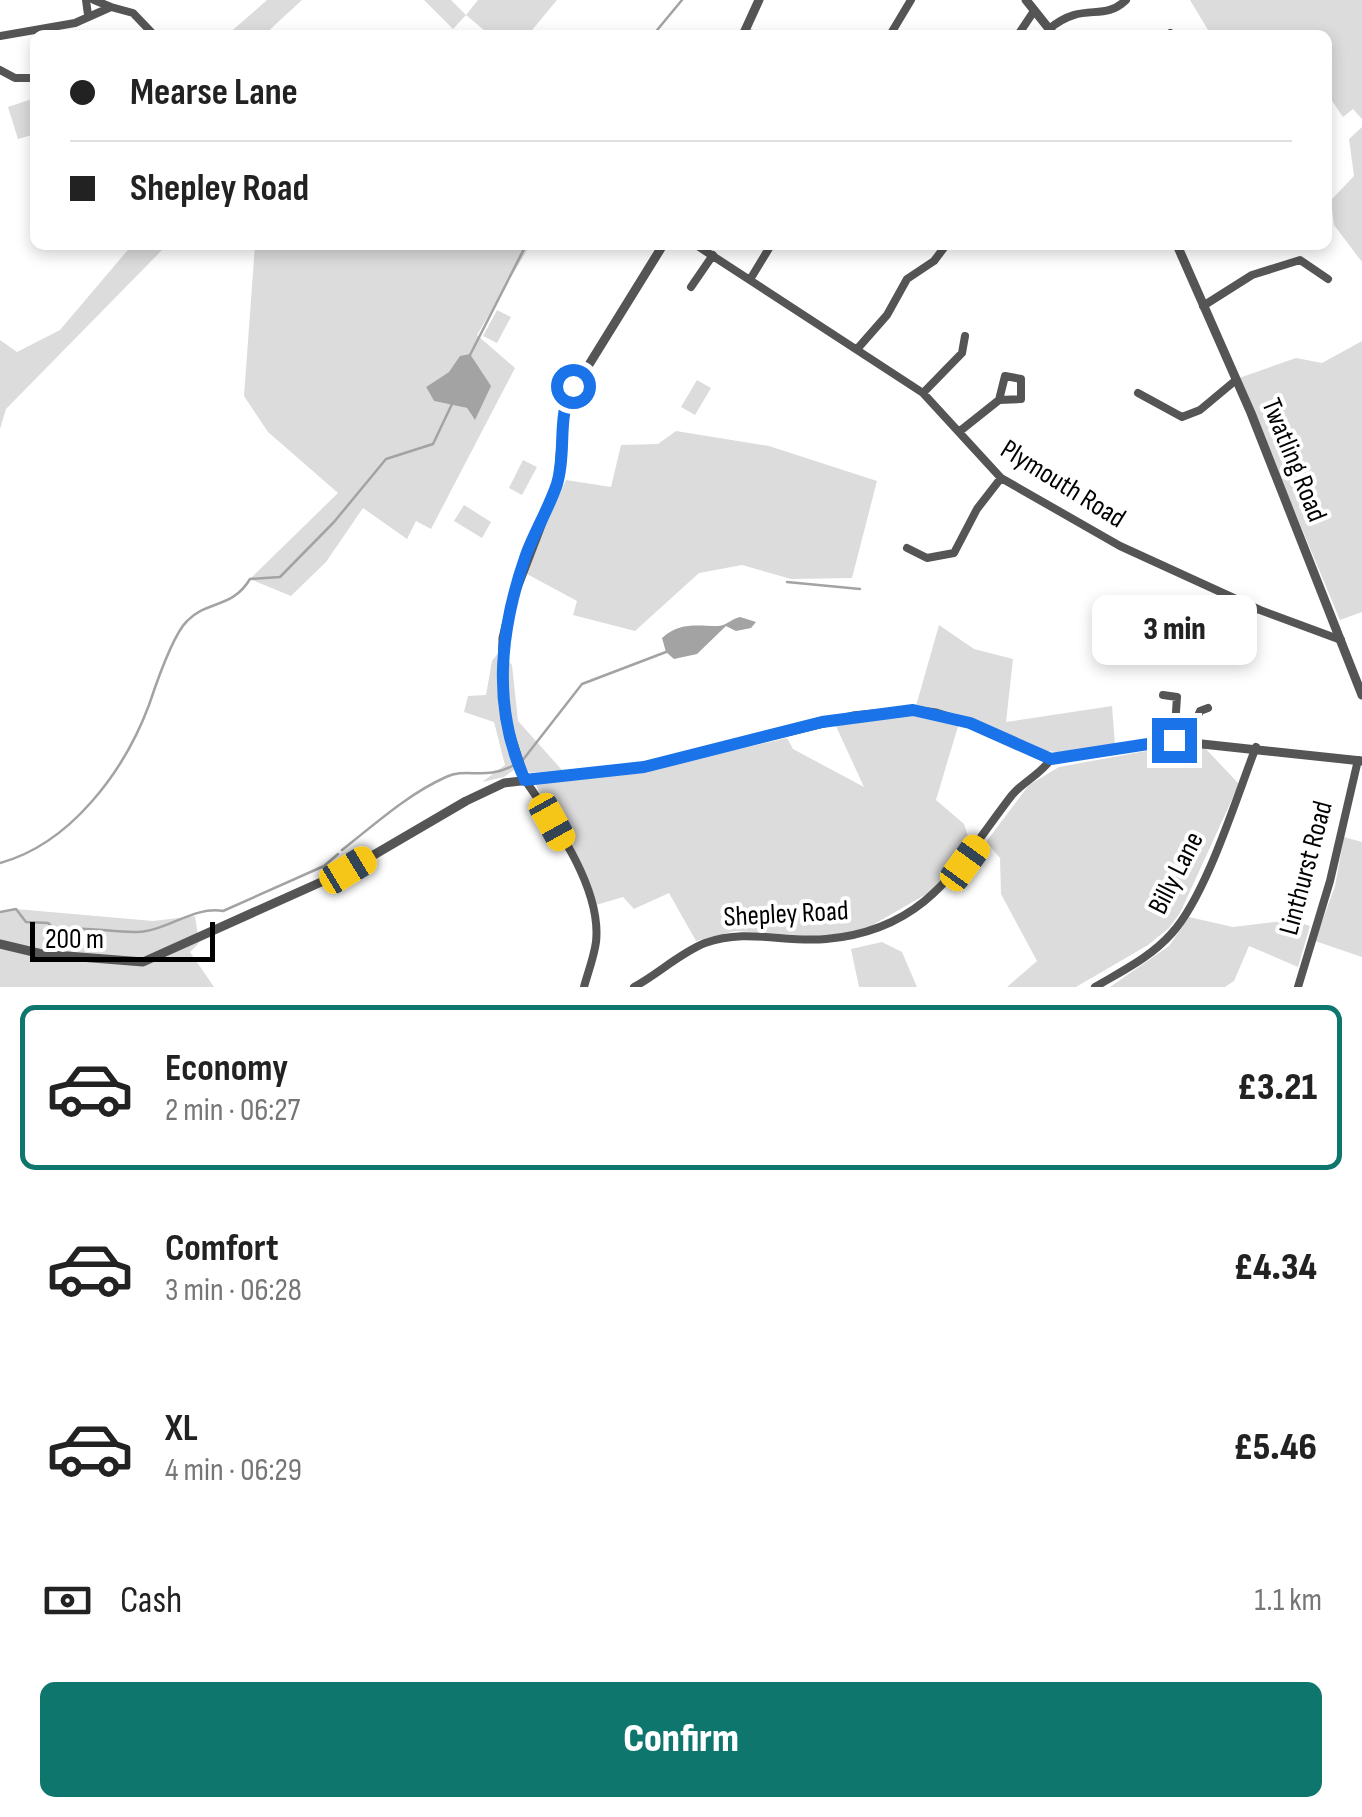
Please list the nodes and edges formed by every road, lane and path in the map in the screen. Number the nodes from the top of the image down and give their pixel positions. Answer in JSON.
{"nodes":[{"id":1,"x":86,"y":0,"type":"edge"},
{"id":2,"x":94,"y":0,"type":"edge"},
{"id":3,"x":759,"y":0,"type":"edge"},
{"id":4,"x":911,"y":0,"type":"edge"},
{"id":5,"x":1026,"y":0,"type":"edge"},
{"id":6,"x":1126,"y":0,"type":"edge"},
{"id":7,"x":112,"y":6,"type":"junction"},
{"id":8,"x":1034,"y":10,"type":"junction"},
{"id":9,"x":88,"y":15,"type":"junction"},
{"id":10,"x":149,"y":30,"type":"edge"},
{"id":11,"x":746,"y":30,"type":"edge"},
{"id":12,"x":893,"y":30,"type":"edge"},
{"id":13,"x":1021,"y":30,"type":"edge"},
{"id":14,"x":1050,"y":30,"type":"edge"},
{"id":15,"x":1054,"y":30,"type":"edge"},
{"id":16,"x":0,"y":36,"type":"edge"},
{"id":17,"x":0,"y":70,"type":"edge"},
{"id":18,"x":30,"y":78,"type":"edge"},
{"id":19,"x":660,"y":250,"type":"edge"},
{"id":20,"x":704,"y":250,"type":"edge"},
{"id":21,"x":768,"y":250,"type":"edge"},
{"id":22,"x":942,"y":250,"type":"edge"},
{"id":23,"x":1179,"y":250,"type":"edge"},
{"id":24,"x":713,"y":255,"type":"junction"},
{"id":25,"x":1325,"y":273,"type":"dead end"},
{"id":26,"x":751,"y":278,"type":"junction"},
{"id":27,"x":691,"y":287,"type":"dead end"},
{"id":28,"x":1203,"y":306,"type":"junction"},
{"id":29,"x":965,"y":336,"type":"dead end"},
{"id":30,"x":858,"y":348,"type":"junction"},
{"id":31,"x":1236,"y":380,"type":"junction"},
{"id":32,"x":923,"y":393,"type":"junction"},
{"id":33,"x":1138,"y":393,"type":"dead end"},
{"id":34,"x":999,"y":400,"type":"dead end"},
{"id":35,"x":960,"y":432,"type":"junction"},
{"id":36,"x":1000,"y":478,"type":"junction"},
{"id":37,"x":907,"y":548,"type":"dead end"},
{"id":38,"x":1341,"y":640,"type":"junction"},
{"id":39,"x":1163,"y":694,"type":"dead end"},
{"id":40,"x":1362,"y":695,"type":"edge"},
{"id":41,"x":1208,"y":708,"type":"dead end"},
{"id":42,"x":1174,"y":740,"type":"junction"},
{"id":43,"x":1187,"y":741,"type":"junction"},
{"id":44,"x":1256,"y":747,"type":"junction"},
{"id":45,"x":1361,"y":758,"type":"edge"},
{"id":46,"x":1051,"y":759,"type":"junction"},
{"id":47,"x":518,"y":765,"type":"junction"},
{"id":48,"x":525,"y":780,"type":"junction"},
{"id":49,"x":504,"y":784,"type":"junction"},
{"id":50,"x":0,"y":944,"type":"edge"},
{"id":51,"x":584,"y":987,"type":"edge"},
{"id":52,"x":634,"y":987,"type":"edge"},
{"id":53,"x":1095,"y":987,"type":"edge"},
{"id":54,"x":1298,"y":987,"type":"edge"}],
"edges":[{"from":1,"to":9,"type":"street"},
{"from":2,"to":7,"type":"street"},
{"from":3,"to":11,"type":"street"},
{"from":4,"to":12,"type":"street"},
{"from":5,"to":8,"type":"street"},
{"from":6,"to":15,"type":"street"},
{"from":7,"to":9,"type":"street"},
{"from":7,"to":10,"type":"street"},
{"from":8,"to":13,"type":"street"},
{"from":8,"to":14,"type":"street"},
{"from":9,"to":16,"type":"street"},
{"from":17,"to":18,"type":"street"},
{"from":19,"to":47,"type":"street"},
{"from":20,"to":24,"type":"street","name":"Plymouth Road"},
{"from":21,"to":26,"type":"street"},
{"from":22,"to":30,"type":"street"},
{"from":23,"to":28,"type":"street","name":"Twatling Road"},
{"from":24,"to":26,"type":"street","name":"Plymouth Road"},
{"from":24,"to":27,"type":"street"},
{"from":25,"to":28,"type":"street"},
{"from":26,"to":30,"type":"street","name":"Plymouth Road"},
{"from":28,"to":31,"type":"street","name":"Twatling Road"},
{"from":29,"to":32,"type":"street"},
{"from":30,"to":32,"type":"street","name":"Plymouth Road"},
{"from":31,"to":33,"type":"street"},
{"from":31,"to":38,"type":"street","name":"Twatling Road"},
{"from":32,"to":35,"type":"street","name":"Plymouth Road"},
{"from":34,"to":35,"type":"street"},
{"from":35,"to":36,"type":"street","name":"Plymouth Road"},
{"from":36,"to":37,"type":"street"},
{"from":36,"to":38,"type":"street","name":"Plymouth Road"},
{"from":38,"to":40,"type":"street","name":"Twatling Road"},
{"from":39,"to":42,"type":"street"},
{"from":41,"to":43,"type":"street"},
{"from":42,"to":43,"type":"street"},
{"from":42,"to":46,"type":"street"},
{"from":43,"to":44,"type":"street"},
{"from":44,"to":45,"type":"street"},
{"from":44,"to":53,"type":"street","name":"Billy Lane"},
{"from":45,"to":54,"type":"street","name":"Linthurst Road"},
{"from":46,"to":48,"type":"street"},
{"from":46,"to":52,"type":"street","name":"Shepley Road"},
{"from":47,"to":48,"type":"street"},
{"from":47,"to":49,"type":"street"},
{"from":48,"to":49,"type":"street"},
{"from":48,"to":51,"type":"street"},
{"from":49,"to":50,"type":"street"}]}
